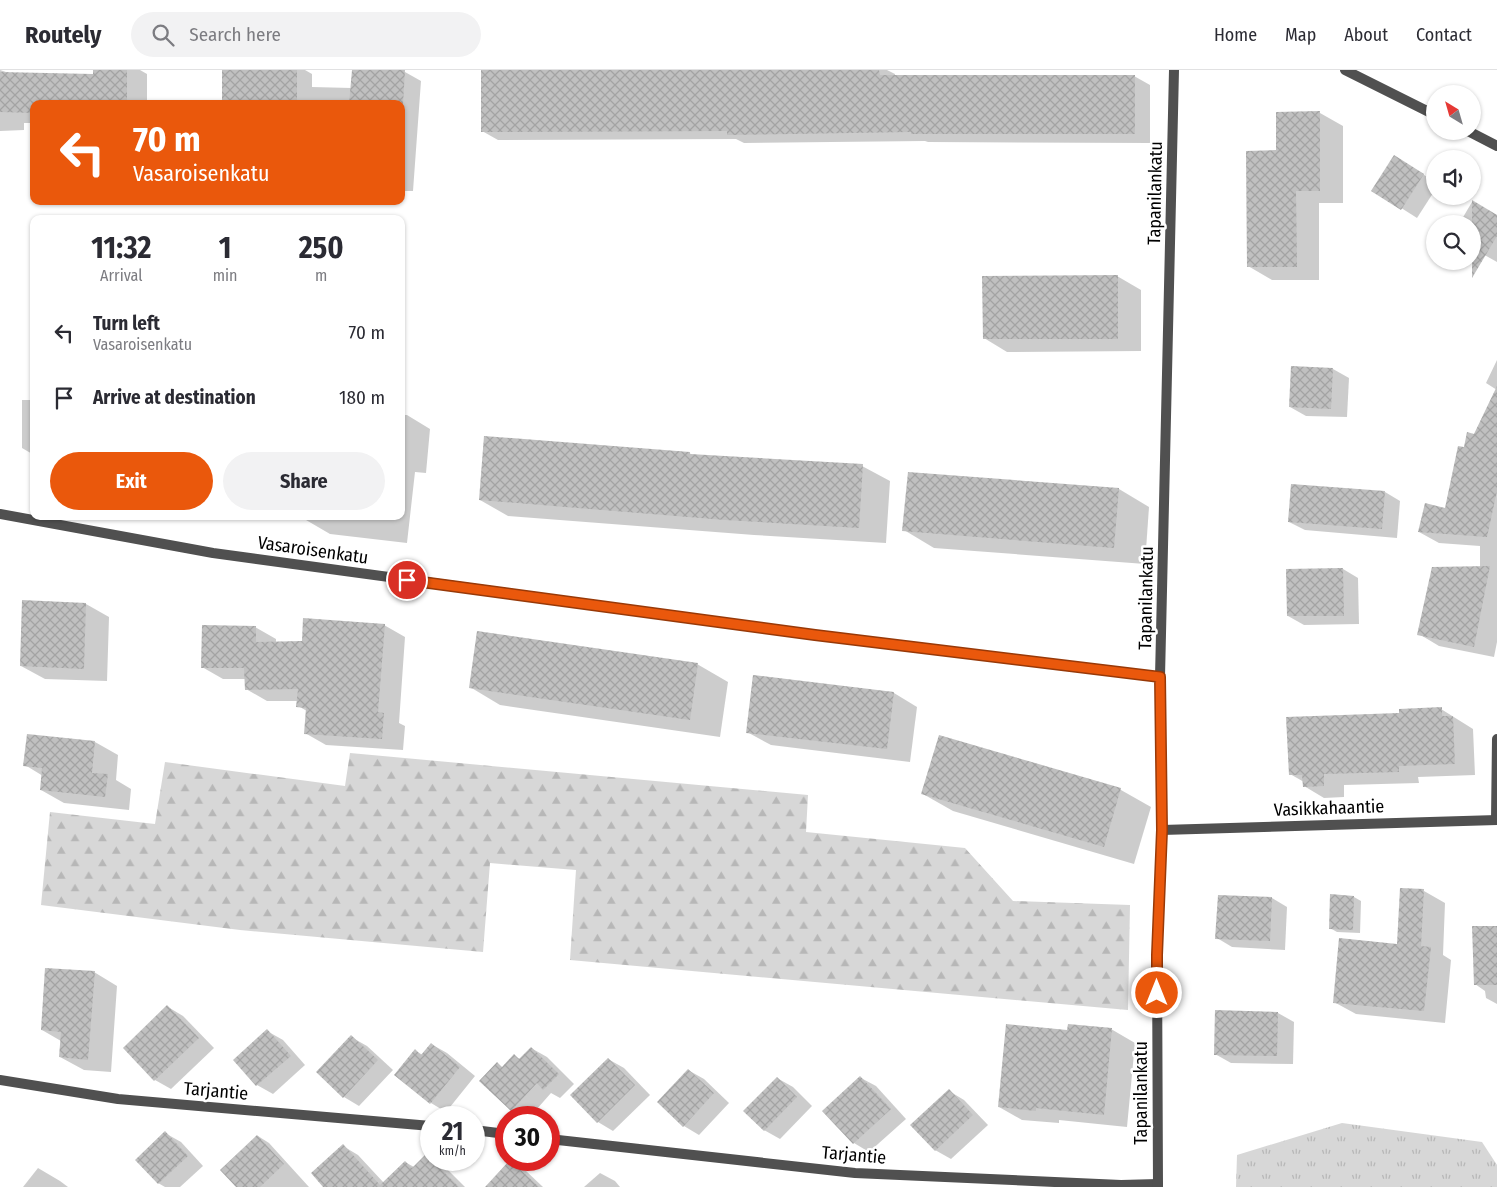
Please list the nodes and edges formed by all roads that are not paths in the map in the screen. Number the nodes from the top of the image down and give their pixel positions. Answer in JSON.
{"nodes":[{"id":1,"x":1174,"y":70,"type":"edge"},
{"id":2,"x":1346,"y":70,"type":"edge"},
{"id":3,"x":1426,"y":110,"type":"edge"},
{"id":4,"x":1481,"y":138,"type":"edge"},
{"id":5,"x":1497,"y":146,"type":"edge"},
{"id":6,"x":0,"y":514,"type":"edge"},
{"id":7,"x":30,"y":519,"type":"edge"},
{"id":8,"x":33,"y":520,"type":"edge"},
{"id":9,"x":1160,"y":677,"type":"junction"},
{"id":10,"x":1497,"y":739,"type":"edge"},
{"id":11,"x":1496,"y":820,"type":"edge"},
{"id":12,"x":1162,"y":830,"type":"junction"},
{"id":13,"x":0,"y":1080,"type":"edge"},
{"id":14,"x":420,"y":1125,"type":"edge"},
{"id":15,"x":560,"y":1140,"type":"edge"},
{"id":16,"x":1158,"y":1186,"type":"edge"}],
"edges":[{"from":1,"to":9,"type":"street","name":"Tapanilankatu"},
{"from":2,"to":3,"type":"street"},
{"from":4,"to":5,"type":"street"},
{"from":6,"to":7,"type":"street","name":"Vasaroisenkatu"},
{"from":8,"to":9,"type":"street","name":"Vasaroisenkatu"},
{"from":9,"to":12,"type":"street","name":"Tapanilankatu"},
{"from":10,"to":11,"type":"street"},
{"from":11,"to":12,"type":"street","name":"Vasikkahaantie"},
{"from":12,"to":16,"type":"street","name":"Tapanilankatu"},
{"from":13,"to":14,"type":"street","name":"Tarjantie"},
{"from":15,"to":16,"type":"street","name":"Tarjantie"}]}
